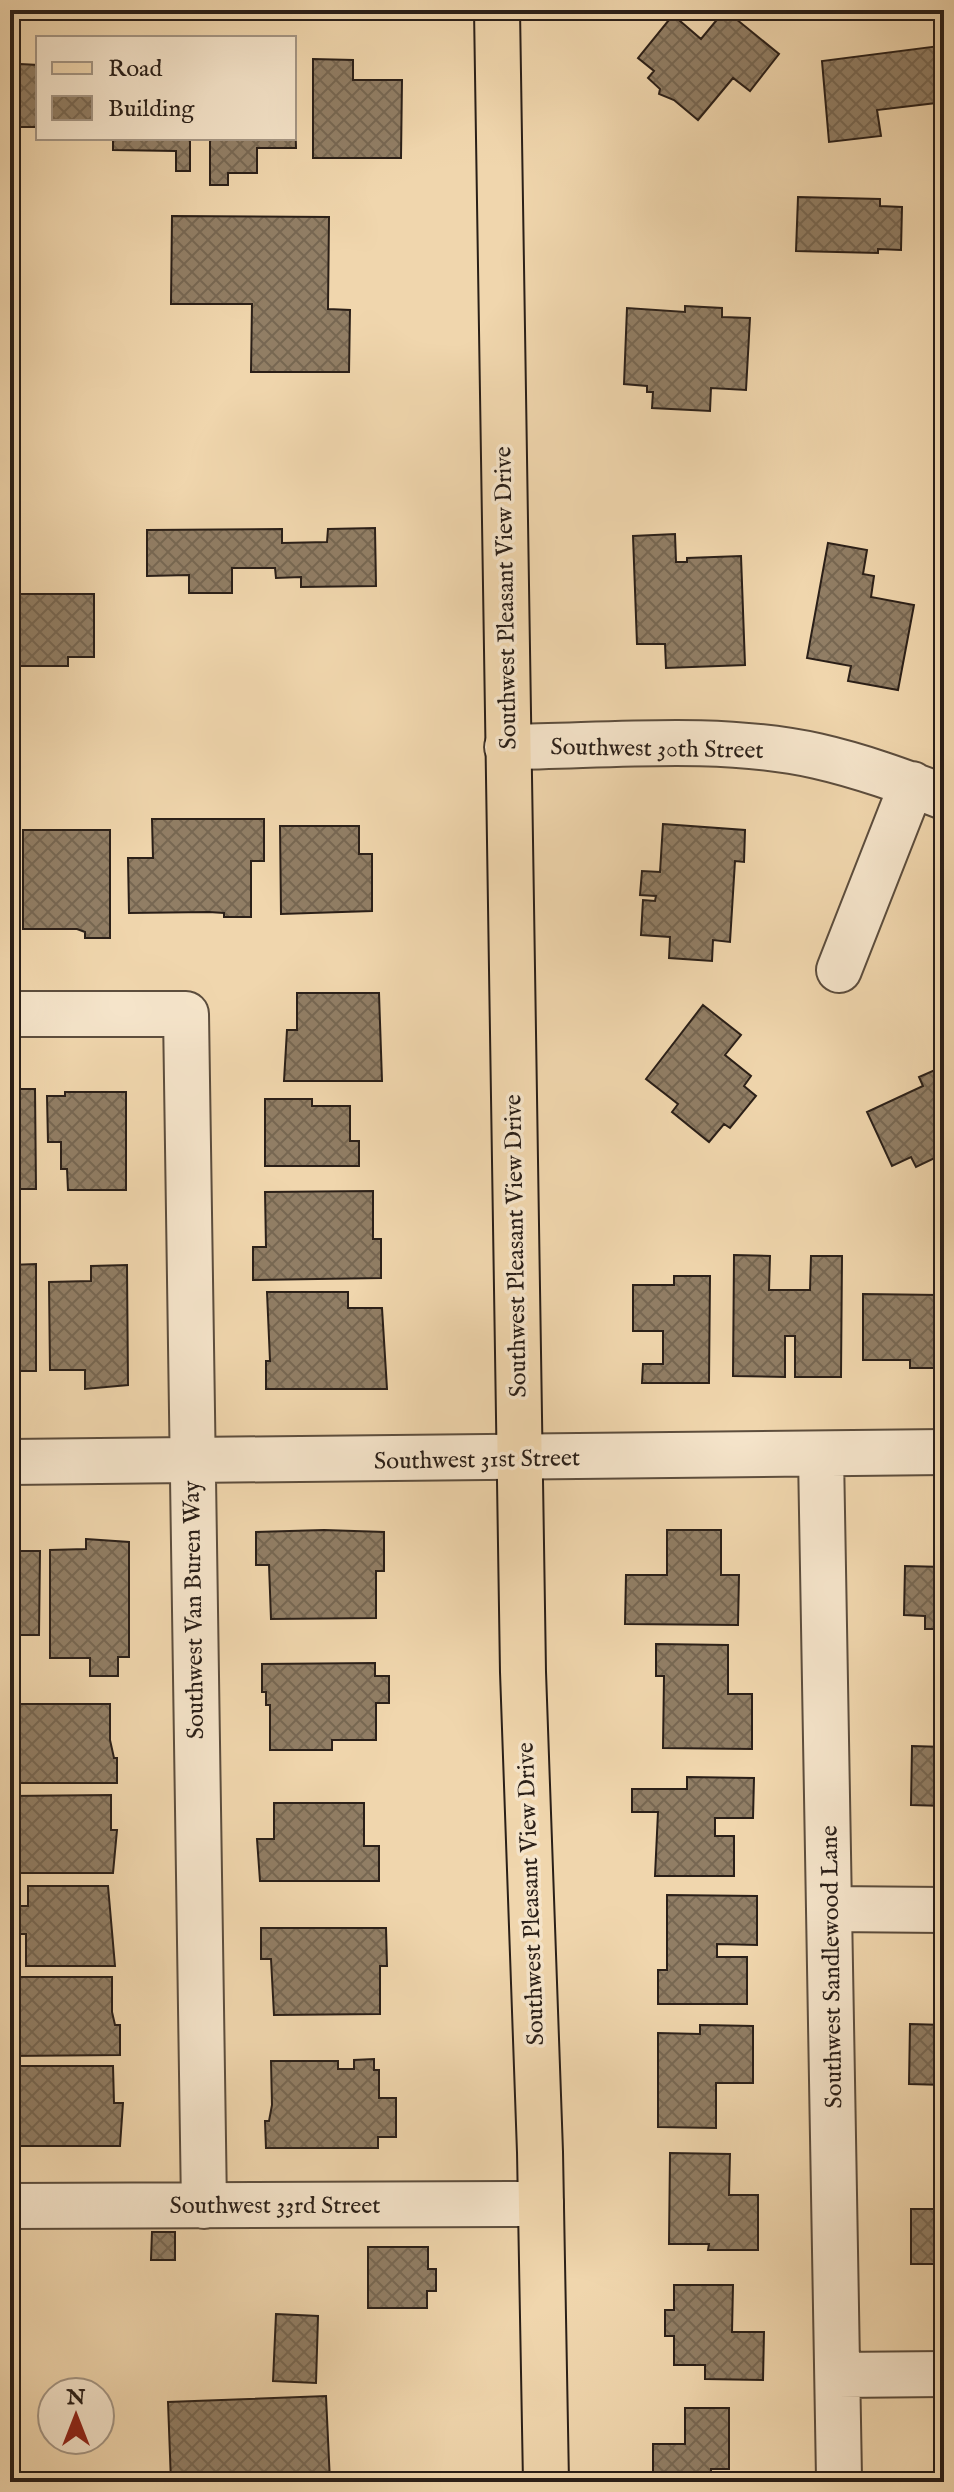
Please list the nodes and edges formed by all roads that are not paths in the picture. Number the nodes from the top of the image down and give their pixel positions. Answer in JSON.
{"nodes":[{"id":1,"x":497,"y":10,"type":"edge"},
{"id":2,"x":507,"y":747,"type":"junction"},
{"id":3,"x":928,"y":791,"type":"edge"},
{"id":4,"x":839,"y":970,"type":"dead end"},
{"id":5,"x":10,"y":1014,"type":"edge"},
{"id":6,"x":944,"y":1452,"type":"edge"},
{"id":7,"x":821,"y":1455,"type":"junction"},
{"id":8,"x":519,"y":1458,"type":"junction"},
{"id":9,"x":191,"y":1461,"type":"junction"},
{"id":10,"x":10,"y":1462,"type":"edge"},
{"id":11,"x":831,"y":1909,"type":"junction"},
{"id":12,"x":944,"y":1910,"type":"edge"},
{"id":13,"x":541,"y":2204,"type":"junction"},
{"id":14,"x":10,"y":2206,"type":"edge"},
{"id":15,"x":204,"y":2206,"type":"junction"},
{"id":16,"x":944,"y":2374,"type":"edge"},
{"id":17,"x":838,"y":2375,"type":"junction"},
{"id":18,"x":839,"y":2478,"type":"dead end"},
{"id":19,"x":546,"y":2482,"type":"edge"}],
"edges":[{"from":1,"to":2,"type":"main road","name":"Southwest Pleasant View Drive"},
{"from":2,"to":3,"type":"street","name":"Southwest 30th Street"},
{"from":2,"to":8,"type":"main road","name":"Southwest Pleasant View Drive"},
{"from":3,"to":4,"type":"street"},
{"from":5,"to":9,"type":"street","name":"Southwest Van Buren Way"},
{"from":6,"to":7,"type":"street","name":"Southwest 31st Street"},
{"from":7,"to":8,"type":"street","name":"Southwest 31st Street"},
{"from":7,"to":11,"type":"street","name":"Southwest Sandlewood Lane"},
{"from":8,"to":9,"type":"street","name":"Southwest 31st Street"},
{"from":8,"to":13,"type":"main road","name":"Southwest Pleasant View Drive"},
{"from":9,"to":10,"type":"street","name":"Southwest 31st Street"},
{"from":9,"to":15,"type":"street","name":"Southwest Van Buren Way"},
{"from":11,"to":12,"type":"street"},
{"from":11,"to":17,"type":"street","name":"Southwest Sandlewood Lane"},
{"from":13,"to":15,"type":"street","name":"Southwest 33rd Street"},
{"from":13,"to":19,"type":"main road","name":"Southwest Pleasant View Drive"},
{"from":14,"to":15,"type":"street","name":"Southwest 33rd Street"},
{"from":16,"to":17,"type":"street"},
{"from":17,"to":18,"type":"street","name":"Southwest Sandlewood Lane"}]}
